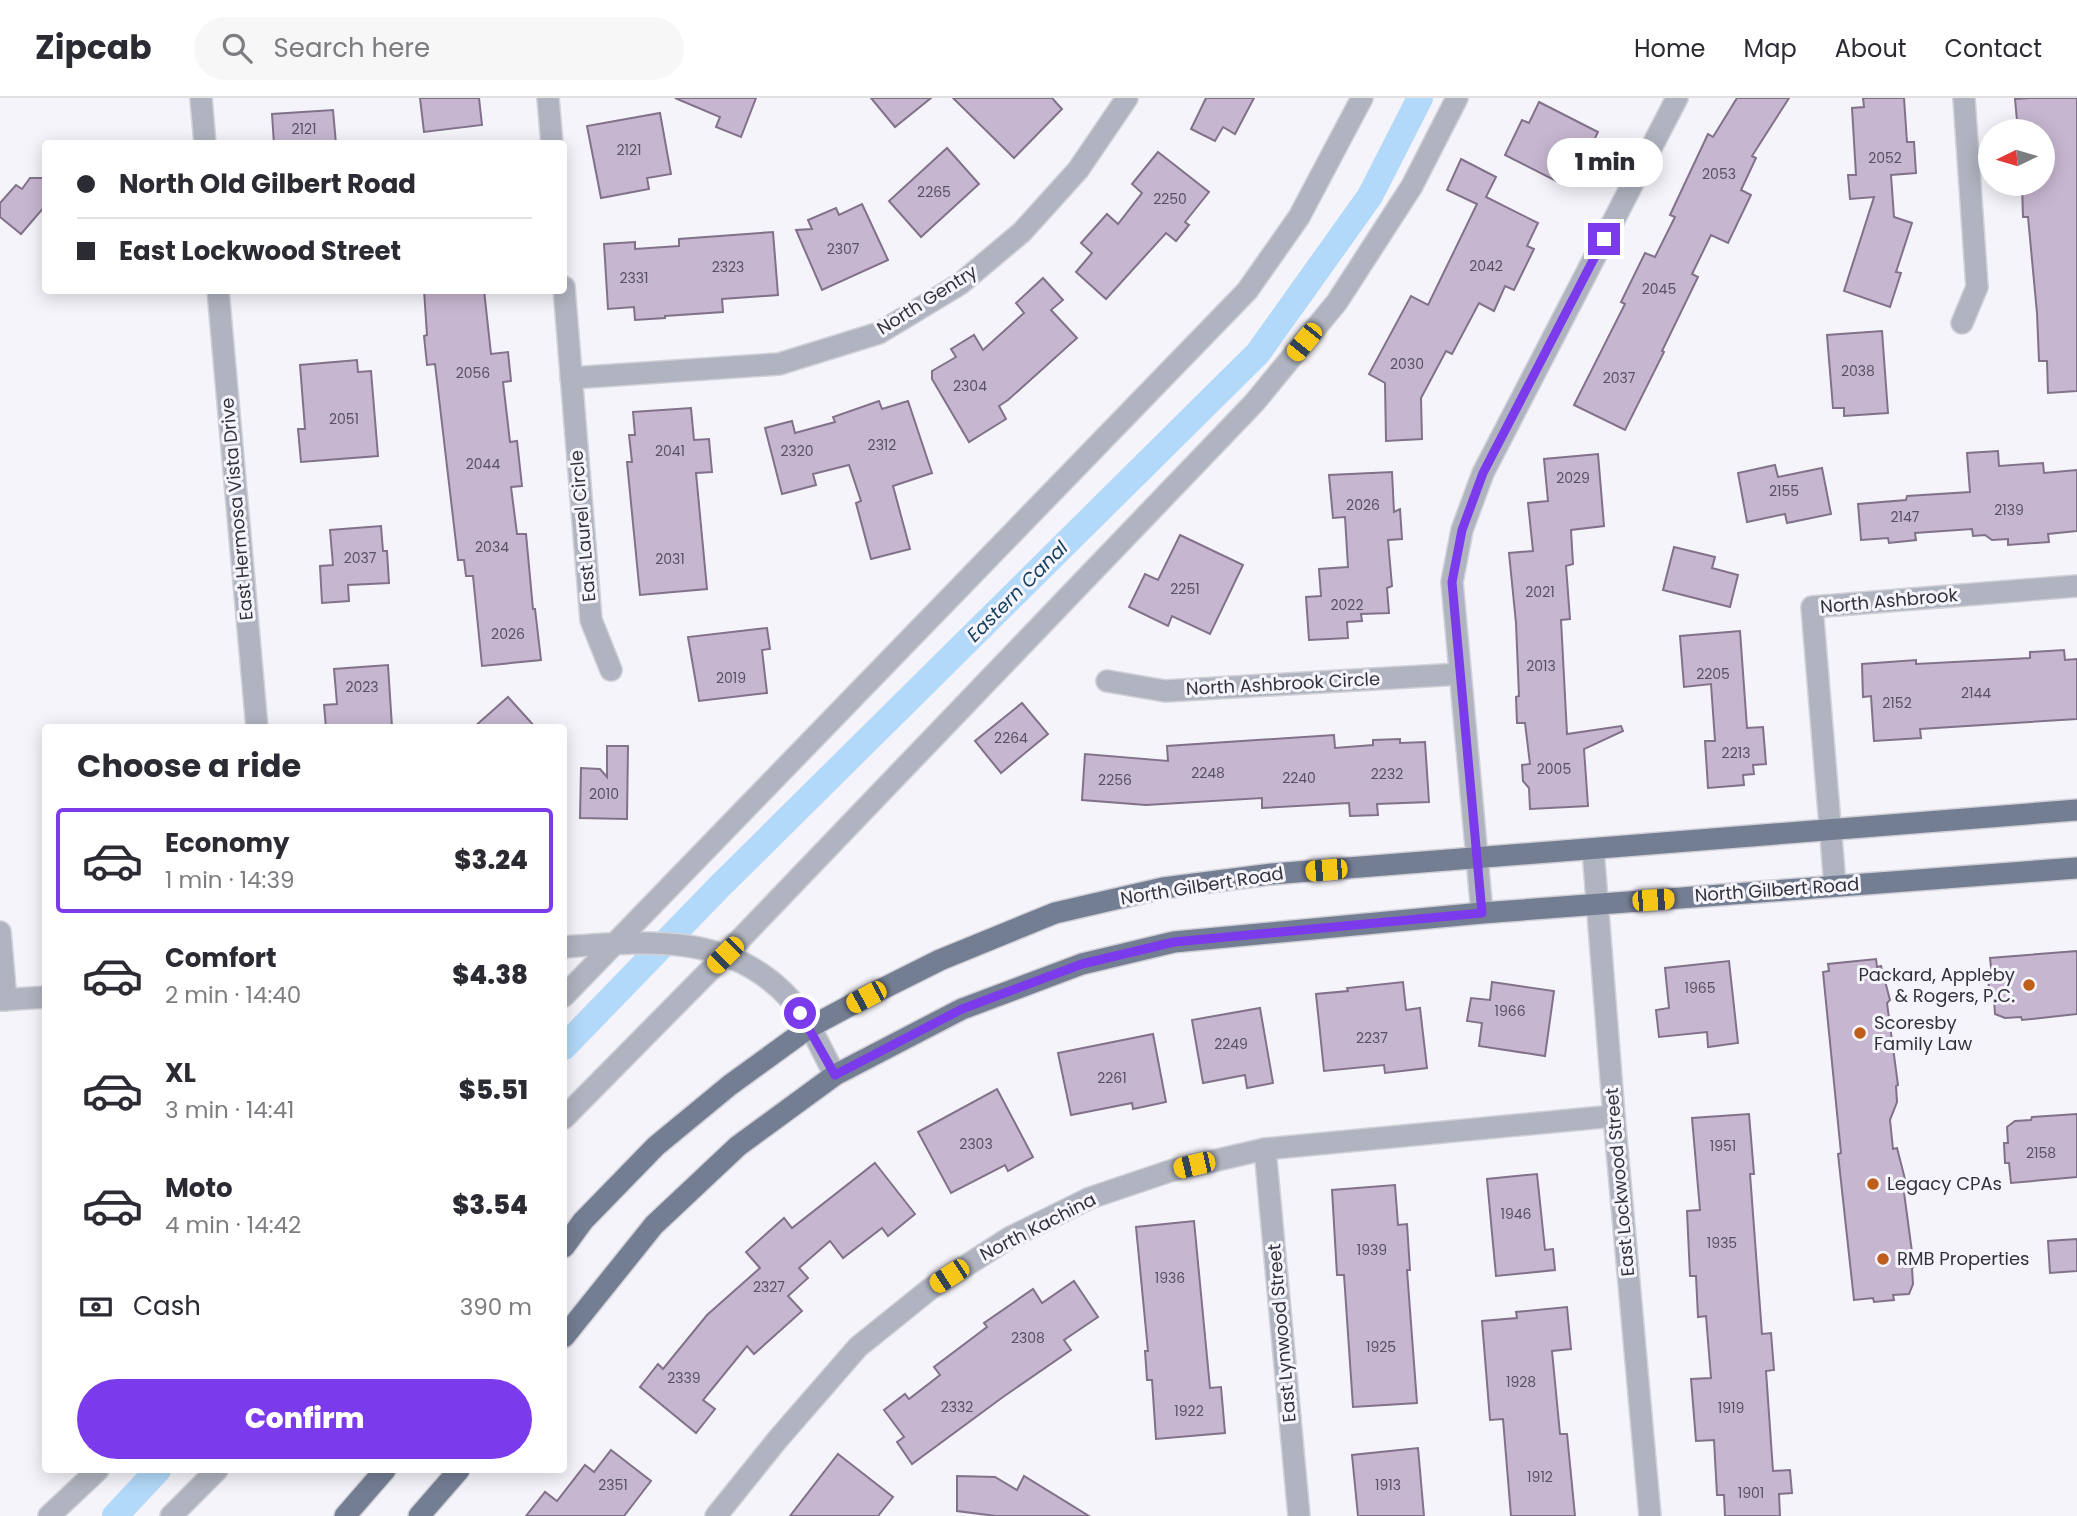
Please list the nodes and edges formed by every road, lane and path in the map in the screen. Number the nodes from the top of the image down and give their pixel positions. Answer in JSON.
{"nodes":[{"id":1,"x":201,"y":98,"type":"edge"},
{"id":2,"x":548,"y":98,"type":"edge"},
{"id":3,"x":1127,"y":98,"type":"edge"},
{"id":4,"x":1362,"y":98,"type":"edge"},
{"id":5,"x":1457,"y":98,"type":"edge"},
{"id":6,"x":1677,"y":98,"type":"edge"},
{"id":7,"x":1964,"y":98,"type":"edge"},
{"id":8,"x":205,"y":140,"type":"edge"},
{"id":9,"x":552,"y":140,"type":"edge"},
{"id":10,"x":218,"y":294,"type":"edge"},
{"id":11,"x":565,"y":294,"type":"edge"},
{"id":12,"x":1962,"y":323,"type":"dead end"},
{"id":13,"x":571,"y":378,"type":"junction"},
{"id":14,"x":2077,"y":586,"type":"edge"},
{"id":15,"x":611,"y":670,"type":"dead end"},
{"id":16,"x":1460,"y":674,"type":"junction"},
{"id":17,"x":1107,"y":681,"type":"dead end"},
{"id":18,"x":257,"y":724,"type":"edge"},
{"id":19,"x":2077,"y":810,"type":"edge"},
{"id":20,"x":1831,"y":831,"type":"junction"},
{"id":21,"x":1593,"y":849,"type":"junction"},
{"id":22,"x":1478,"y":858,"type":"junction"},
{"id":23,"x":2077,"y":868,"type":"edge"},
{"id":24,"x":1835,"y":886,"type":"junction"},
{"id":25,"x":1597,"y":904,"type":"junction"},
{"id":26,"x":1482,"y":913,"type":"junction"},
{"id":27,"x":0,"y":932,"type":"edge"},
{"id":28,"x":620,"y":944,"type":"junction"},
{"id":29,"x":567,"y":947,"type":"edge"},
{"id":30,"x":719,"y":952,"type":"junction"},
{"id":31,"x":567,"y":993,"type":"edge"},
{"id":32,"x":42,"y":997,"type":"edge"},
{"id":33,"x":3,"y":1000,"type":"edge"},
{"id":34,"x":810,"y":1027,"type":"junction"},
{"id":35,"x":835,"y":1075,"type":"junction"},
{"id":36,"x":567,"y":1115,"type":"edge"},
{"id":37,"x":1614,"y":1116,"type":"junction"},
{"id":38,"x":1265,"y":1149,"type":"junction"},
{"id":39,"x":567,"y":1243,"type":"edge"},
{"id":40,"x":567,"y":1333,"type":"edge"},
{"id":41,"x":95,"y":1473,"type":"edge"},
{"id":42,"x":214,"y":1473,"type":"edge"},
{"id":43,"x":382,"y":1473,"type":"edge"},
{"id":44,"x":456,"y":1473,"type":"edge"},
{"id":45,"x":50,"y":1516,"type":"edge"},
{"id":46,"x":171,"y":1516,"type":"edge"},
{"id":47,"x":345,"y":1516,"type":"edge"},
{"id":48,"x":419,"y":1516,"type":"edge"},
{"id":49,"x":716,"y":1516,"type":"edge"},
{"id":50,"x":1299,"y":1516,"type":"edge"},
{"id":51,"x":1650,"y":1516,"type":"edge"}],
"edges":[{"from":1,"to":8,"type":"street"},
{"from":2,"to":9,"type":"street"},
{"from":3,"to":13,"type":"street","name":"North Gentry"},
{"from":4,"to":28,"type":"street"},
{"from":5,"to":30,"type":"street"},
{"from":6,"to":16,"type":"street"},
{"from":7,"to":12,"type":"street"},
{"from":10,"to":18,"type":"street","name":"East Hermosa Vista Drive"},
{"from":11,"to":13,"type":"street","name":"East Laurel Circle"},
{"from":13,"to":15,"type":"street","name":"East Laurel Circle"},
{"from":14,"to":20,"type":"street","name":"North Ashbrook"},
{"from":16,"to":17,"type":"street","name":"North Ashbrook Circle"},
{"from":16,"to":22,"type":"street"},
{"from":19,"to":20,"type":"main road","name":"North Gilbert Road"},
{"from":20,"to":21,"type":"main road","name":"North Gilbert Road"},
{"from":20,"to":24,"type":"street","name":"North Ashbrook"},
{"from":21,"to":22,"type":"main road","name":"North Gilbert Road"},
{"from":21,"to":25,"type":"street","name":"East Lockwood Street"},
{"from":22,"to":26,"type":"street"},
{"from":22,"to":34,"type":"main road","name":"North Gilbert Road"},
{"from":23,"to":24,"type":"main road","name":"North Gilbert Road"},
{"from":24,"to":25,"type":"main road","name":"North Gilbert Road"},
{"from":25,"to":26,"type":"main road","name":"North Gilbert Road"},
{"from":25,"to":37,"type":"street","name":"East Lockwood Street"},
{"from":26,"to":35,"type":"main road","name":"North Gilbert Road"},
{"from":27,"to":33,"type":"street"},
{"from":28,"to":29,"type":"street"},
{"from":28,"to":30,"type":"street"},
{"from":28,"to":31,"type":"street"},
{"from":30,"to":34,"type":"street"},
{"from":30,"to":36,"type":"street"},
{"from":32,"to":33,"type":"street"},
{"from":34,"to":35,"type":"street"},
{"from":34,"to":39,"type":"main road","name":"North Gilbert Road"},
{"from":35,"to":40,"type":"main road","name":"North Gilbert Road"},
{"from":37,"to":38,"type":"street","name":"North Kachina"},
{"from":37,"to":51,"type":"street","name":"East Lockwood Street"},
{"from":38,"to":49,"type":"street","name":"North Kachina"},
{"from":38,"to":50,"type":"street","name":"East Lynwood Street"},
{"from":41,"to":45,"type":"street"},
{"from":42,"to":46,"type":"street"},
{"from":43,"to":47,"type":"main road"},
{"from":44,"to":48,"type":"main road"}]}
